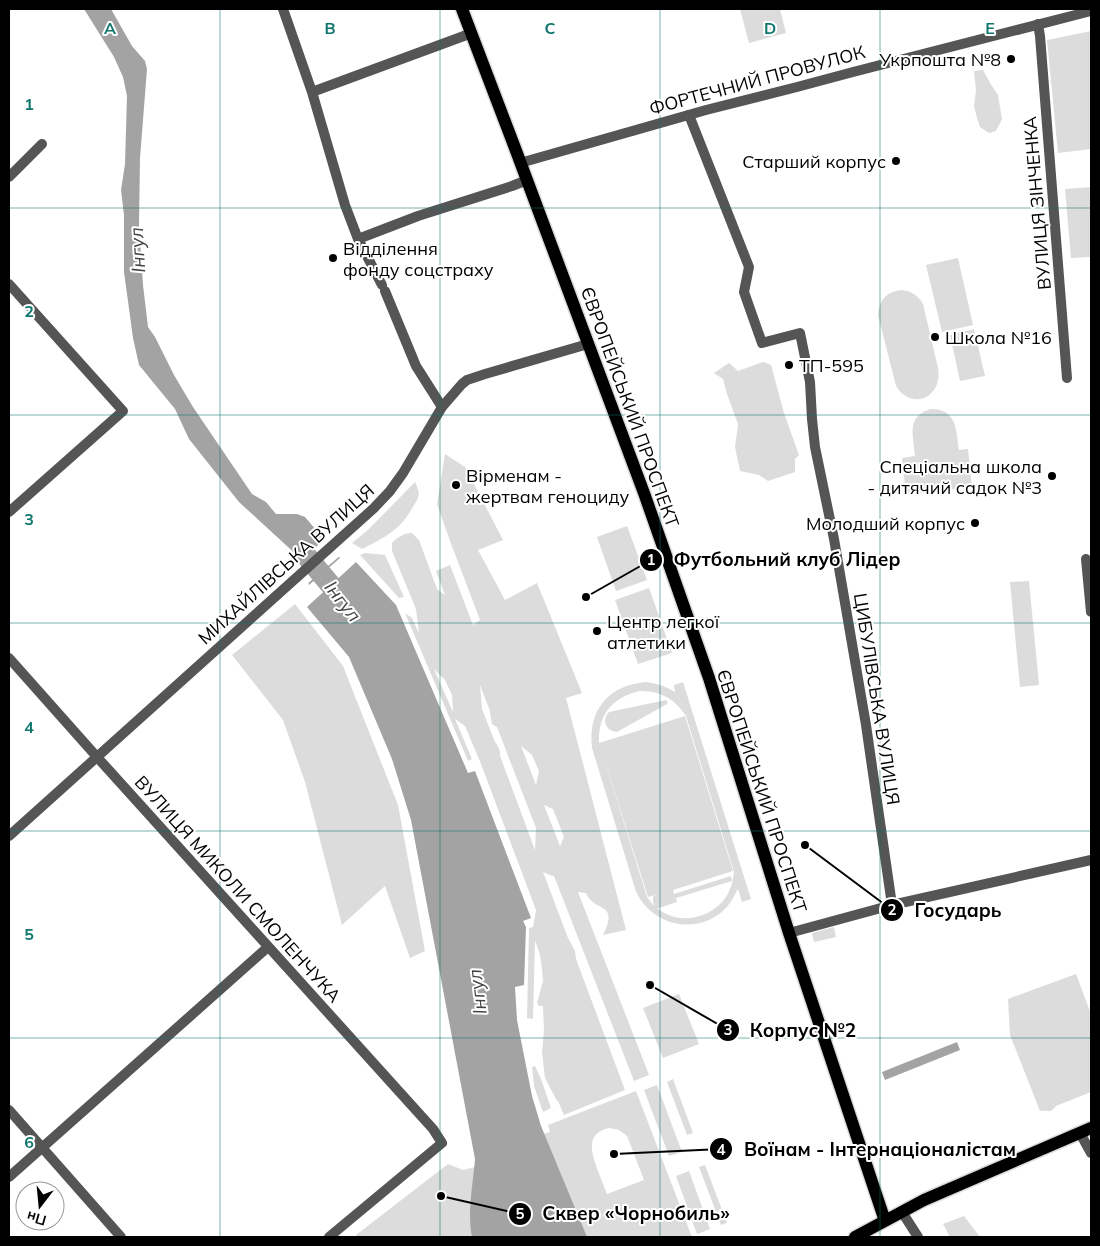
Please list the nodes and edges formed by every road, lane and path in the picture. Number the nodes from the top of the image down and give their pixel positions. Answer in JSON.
{"nodes":[{"id":1,"x":284,"y":9,"type":"edge"},
{"id":2,"x":462,"y":9,"type":"edge"},
{"id":3,"x":1091,"y":11,"type":"edge"},
{"id":4,"x":1038,"y":24,"type":"junction"},
{"id":5,"x":472,"y":33,"type":"junction"},
{"id":6,"x":312,"y":92,"type":"junction"},
{"id":7,"x":689,"y":115,"type":"junction"},
{"id":8,"x":42,"y":144,"type":"dead end"},
{"id":9,"x":520,"y":163,"type":"junction"},
{"id":10,"x":9,"y":176,"type":"edge"},
{"id":11,"x":527,"y":180,"type":"junction"},
{"id":12,"x":358,"y":239,"type":"junction"},
{"id":13,"x":9,"y":284,"type":"edge"},
{"id":14,"x":588,"y":344,"type":"junction"},
{"id":15,"x":1067,"y":378,"type":"dead end"},
{"id":16,"x":442,"y":408,"type":"junction"},
{"id":17,"x":9,"y":512,"type":"edge"},
{"id":18,"x":1086,"y":558,"type":"dead end"},
{"id":19,"x":1091,"y":612,"type":"edge"},
{"id":20,"x":9,"y":658,"type":"edge"},
{"id":21,"x":96,"y":757,"type":"junction"},
{"id":22,"x":9,"y":836,"type":"edge"},
{"id":23,"x":1091,"y":860,"type":"edge"},
{"id":24,"x":892,"y":905,"type":"junction"},
{"id":25,"x":789,"y":933,"type":"junction"},
{"id":26,"x":268,"y":947,"type":"junction"},
{"id":27,"x":9,"y":1110,"type":"edge"},
{"id":28,"x":1086,"y":1130,"type":"edge"},
{"id":29,"x":42,"y":1147,"type":"junction"},
{"id":30,"x":1091,"y":1153,"type":"edge"},
{"id":31,"x":9,"y":1177,"type":"edge"},
{"id":32,"x":902,"y":1212,"type":"junction"},
{"id":33,"x":885,"y":1221,"type":"junction"},
{"id":34,"x":121,"y":1237,"type":"edge"},
{"id":35,"x":329,"y":1237,"type":"edge"},
{"id":36,"x":855,"y":1237,"type":"edge"},
{"id":37,"x":918,"y":1237,"type":"edge"}],
"edges":[{"from":1,"to":6,"type":"street"},
{"from":2,"to":5,"type":"main road","name":"ЄВРОПЕЙСЬКИЙ ПРОСПЕКТ"},
{"from":3,"to":4,"type":"street","name":"ФОРТЕЧНИЙ ПРОВУЛОК"},
{"from":4,"to":7,"type":"street","name":"ФОРТЕЧНИЙ ПРОВУЛОК"},
{"from":4,"to":15,"type":"street","name":"ВУЛИЦЯ ЗІНЧЕНКА"},
{"from":5,"to":6,"type":"street"},
{"from":5,"to":9,"type":"main road","name":"ЄВРОПЕЙСЬКИЙ ПРОСПЕКТ"},
{"from":6,"to":12,"type":"street"},
{"from":7,"to":9,"type":"street","name":"ФОРТЕЧНИЙ ПРОВУЛОК"},
{"from":7,"to":24,"type":"street","name":"ЦИБУЛІВСЬКА ВУЛИЦЯ"},
{"from":8,"to":10,"type":"street"},
{"from":9,"to":11,"type":"main road","name":"ЄВРОПЕЙСЬКИЙ ПРОСПЕКТ"},
{"from":11,"to":12,"type":"street"},
{"from":11,"to":14,"type":"main road","name":"ЄВРОПЕЙСЬКИЙ ПРОСПЕКТ"},
{"from":12,"to":16,"type":"street"},
{"from":13,"to":17,"type":"street"},
{"from":14,"to":16,"type":"street","name":"МИХАЙЛІВСЬКА ВУЛИЦЯ"},
{"from":14,"to":25,"type":"main road","name":"ЄВРОПЕЙСЬКИЙ ПРОСПЕКТ"},
{"from":16,"to":21,"type":"street","name":"МИХАЙЛІВСЬКА ВУЛИЦЯ"},
{"from":18,"to":19,"type":"street"},
{"from":20,"to":21,"type":"street","name":"ВУЛИЦЯ МИКОЛИ СМОЛЕНЧУКА"},
{"from":21,"to":22,"type":"street","name":"МИХАЙЛІВСЬКА ВУЛИЦЯ"},
{"from":21,"to":26,"type":"street","name":"ВУЛИЦЯ МИКОЛИ СМОЛЕНЧУКА"},
{"from":23,"to":24,"type":"street"},
{"from":24,"to":25,"type":"street"},
{"from":25,"to":33,"type":"main road","name":"ЄВРОПЕЙСЬКИЙ ПРОСПЕКТ"},
{"from":26,"to":29,"type":"street"},
{"from":26,"to":35,"type":"street","name":"ВУЛИЦЯ МИКОЛИ СМОЛЕНЧУКА"},
{"from":27,"to":29,"type":"street"},
{"from":28,"to":30,"type":"street"},
{"from":28,"to":32,"type":"main road"},
{"from":29,"to":31,"type":"street"},
{"from":29,"to":34,"type":"street"},
{"from":32,"to":33,"type":"main road"},
{"from":32,"to":37,"type":"street"},
{"from":33,"to":36,"type":"main road"}]}
